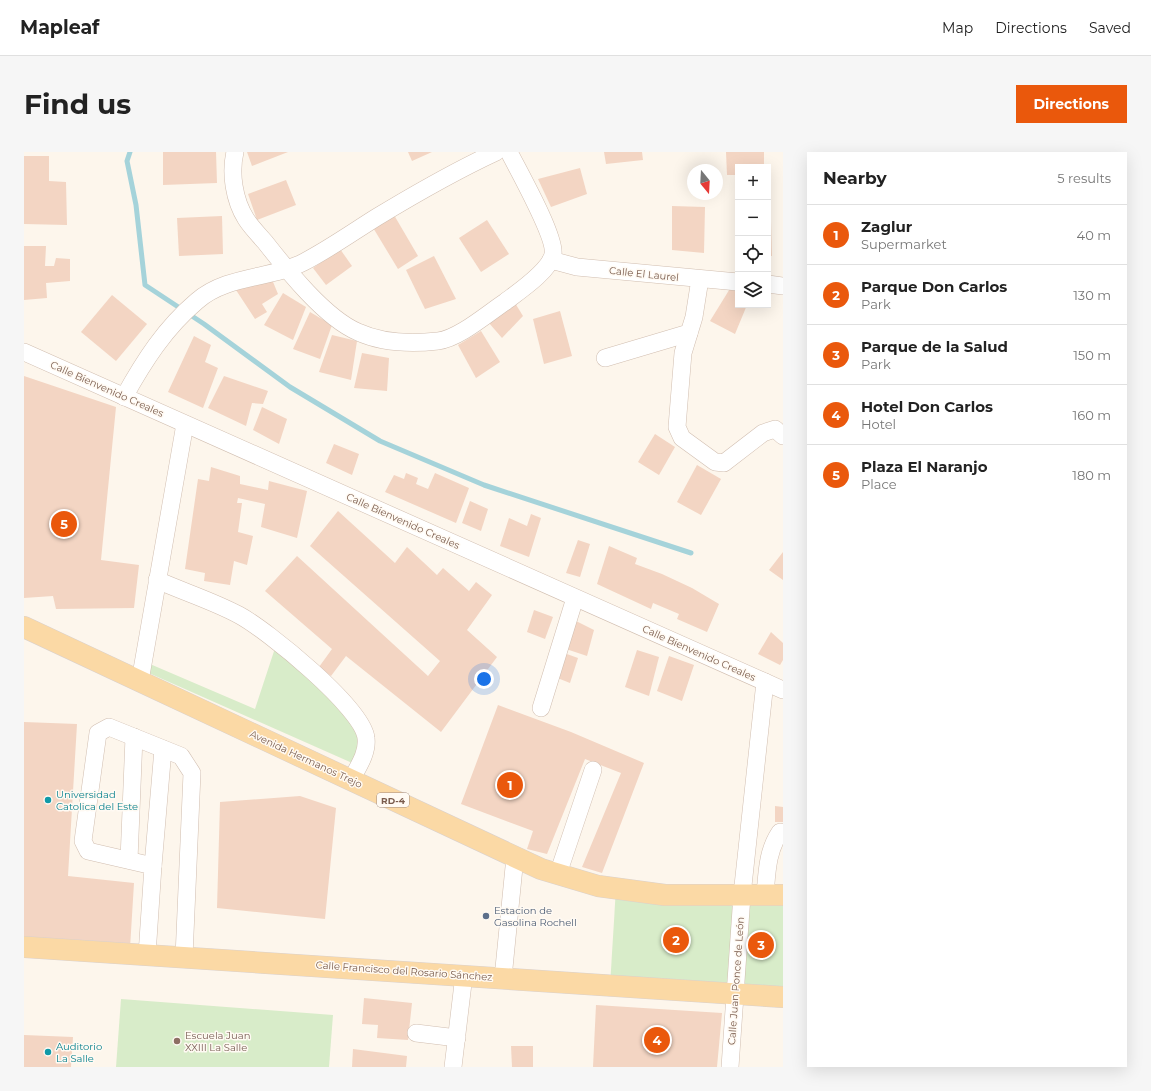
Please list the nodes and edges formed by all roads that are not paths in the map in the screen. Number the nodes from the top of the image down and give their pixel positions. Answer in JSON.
{"nodes":[{"id":1,"x":235,"y":152,"type":"edge"},
{"id":2,"x":496,"y":152,"type":"edge"},
{"id":3,"x":509,"y":152,"type":"edge"},
{"id":4,"x":550,"y":260,"type":"junction"},
{"id":5,"x":287,"y":270,"type":"junction"},
{"id":6,"x":700,"y":279,"type":"junction"},
{"id":7,"x":735,"y":282,"type":"edge"},
{"id":8,"x":771,"y":284,"type":"edge"},
{"id":9,"x":783,"y":286,"type":"edge"},
{"id":10,"x":689,"y":333,"type":"junction"},
{"id":11,"x":24,"y":352,"type":"edge"},
{"id":12,"x":605,"y":358,"type":"dead end"},
{"id":13,"x":124,"y":397,"type":"junction"},
{"id":14,"x":185,"y":424,"type":"junction"},
{"id":15,"x":783,"y":436,"type":"edge"},
{"id":16,"x":158,"y":580,"type":"junction"},
{"id":17,"x":576,"y":598,"type":"junction"},
{"id":18,"x":24,"y":627,"type":"edge"},
{"id":19,"x":140,"y":681,"type":"junction"},
{"id":20,"x":778,"y":686,"type":"edge"},
{"id":21,"x":541,"y":708,"type":"dead end"},
{"id":22,"x":134,"y":737,"type":"junction"},
{"id":23,"x":163,"y":749,"type":"junction"},
{"id":24,"x":593,"y":770,"type":"dead end"},
{"id":25,"x":351,"y":780,"type":"junction"},
{"id":26,"x":780,"y":832,"type":"dead end"},
{"id":27,"x":515,"y":857,"type":"junction"},
{"id":28,"x":129,"y":860,"type":"junction"},
{"id":29,"x":153,"y":866,"type":"junction"},
{"id":30,"x":558,"y":874,"type":"junction"},
{"id":31,"x":742,"y":895,"type":"junction"},
{"id":32,"x":774,"y":895,"type":"edge"},
{"id":33,"x":24,"y":947,"type":"edge"},
{"id":34,"x":147,"y":955,"type":"junction"},
{"id":35,"x":184,"y":957,"type":"junction"},
{"id":36,"x":464,"y":975,"type":"junction"},
{"id":37,"x":503,"y":978,"type":"junction"},
{"id":38,"x":736,"y":994,"type":"junction"},
{"id":39,"x":783,"y":997,"type":"edge"},
{"id":40,"x":416,"y":1033,"type":"dead end"},
{"id":41,"x":457,"y":1038,"type":"junction"},
{"id":42,"x":453,"y":1067,"type":"edge"},
{"id":43,"x":730,"y":1067,"type":"edge"}],
"edges":[{"from":1,"to":5,"type":"street"},
{"from":2,"to":5,"type":"street"},
{"from":3,"to":4,"type":"street"},
{"from":4,"to":5,"type":"street"},
{"from":4,"to":6,"type":"street","name":"Calle El Laurel"},
{"from":5,"to":13,"type":"street"},
{"from":6,"to":7,"type":"street","name":"Calle El Laurel"},
{"from":6,"to":10,"type":"street"},
{"from":8,"to":9,"type":"street"},
{"from":10,"to":12,"type":"street"},
{"from":10,"to":15,"type":"street"},
{"from":11,"to":13,"type":"street","name":"Calle Bienvenido Creales"},
{"from":13,"to":14,"type":"street","name":"Calle Bienvenido Creales"},
{"from":14,"to":16,"type":"street"},
{"from":14,"to":17,"type":"street","name":"Calle Bienvenido Creales"},
{"from":16,"to":19,"type":"street"},
{"from":16,"to":25,"type":"street"},
{"from":17,"to":20,"type":"street","name":"Calle Bienvenido Creales"},
{"from":17,"to":21,"type":"street"},
{"from":18,"to":19,"type":"main road","name":"Avenida Hermanos Trejo","number":"RD-4"},
{"from":19,"to":25,"type":"main road","name":"Avenida Hermanos Trejo","number":"RD-4"},
{"from":20,"to":31,"type":"street","name":"Calle Juan Ponce de León"},
{"from":22,"to":23,"type":"street"},
{"from":22,"to":28,"type":"street"},
{"from":22,"to":28,"type":"street"},
{"from":23,"to":29,"type":"street"},
{"from":23,"to":35,"type":"street"},
{"from":24,"to":30,"type":"street"},
{"from":25,"to":27,"type":"main road","name":"Avenida Hermanos Trejo","number":"RD-4"},
{"from":26,"to":32,"type":"street"},
{"from":27,"to":30,"type":"main road","name":"Avenida Hermanos Trejo","number":"RD-4"},
{"from":27,"to":37,"type":"street"},
{"from":28,"to":29,"type":"street"},
{"from":29,"to":34,"type":"street"},
{"from":30,"to":31,"type":"main road","name":"Avenida Hermanos Trejo","number":"RD-4"},
{"from":31,"to":32,"type":"main road","name":"Avenida Hermanos Trejo","number":"RD-4"},
{"from":31,"to":38,"type":"street","name":"Calle Juan Ponce de León"},
{"from":33,"to":34,"type":"main road","name":"Calle Francisco del Rosario Sánchez"},
{"from":34,"to":35,"type":"main road","name":"Calle Francisco del Rosario Sánchez"},
{"from":35,"to":36,"type":"main road","name":"Calle Francisco del Rosario Sánchez"},
{"from":36,"to":37,"type":"main road","name":"Calle Francisco del Rosario Sánchez"},
{"from":36,"to":41,"type":"street"},
{"from":37,"to":38,"type":"main road","name":"Calle Francisco del Rosario Sánchez"},
{"from":38,"to":39,"type":"main road","name":"Calle Francisco del Rosario Sánchez"},
{"from":38,"to":43,"type":"street","name":"Calle Juan Ponce de León"},
{"from":40,"to":41,"type":"street"},
{"from":41,"to":42,"type":"street"}]}
